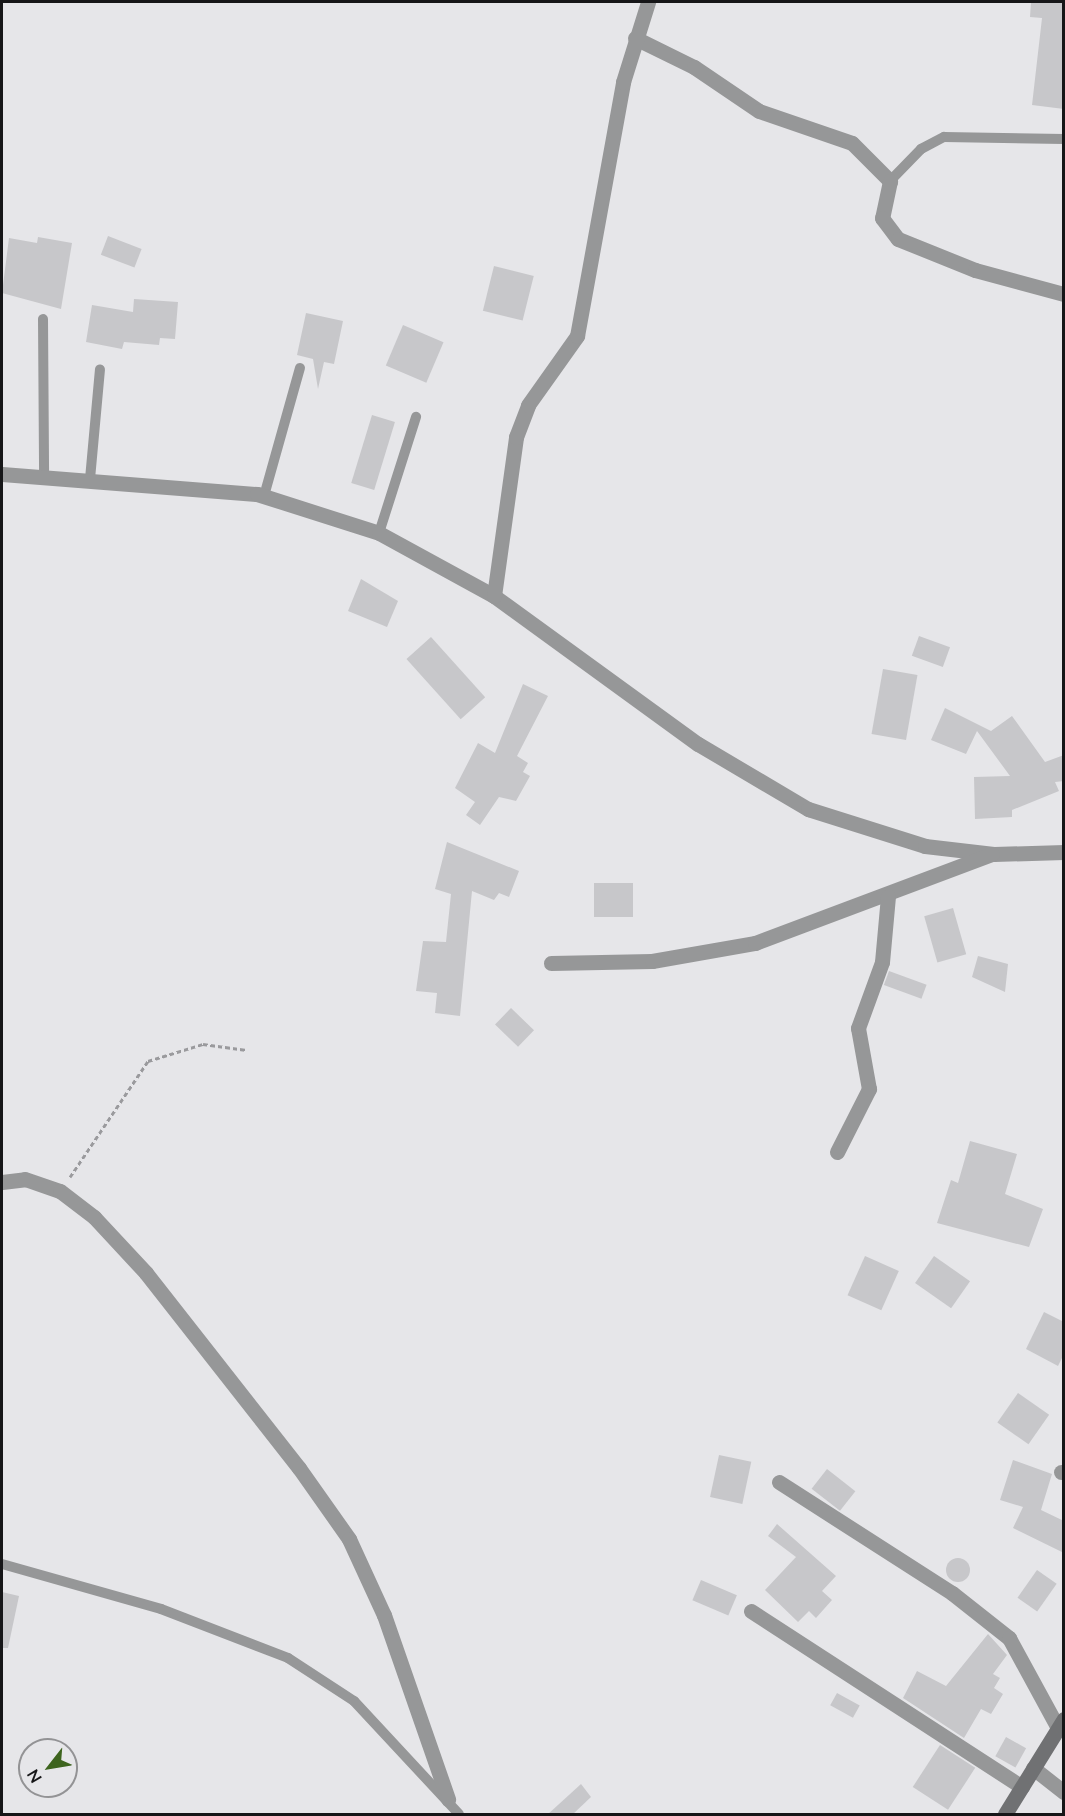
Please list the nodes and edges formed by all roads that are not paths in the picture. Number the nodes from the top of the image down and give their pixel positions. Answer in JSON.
{"nodes":[{"id":1,"x":648,"y":2,"type":"edge"},
{"id":2,"x":635,"y":38,"type":"junction"},
{"id":3,"x":1064,"y":139,"type":"edge"},
{"id":4,"x":890,"y":181,"type":"junction"},
{"id":5,"x":1064,"y":294,"type":"edge"},
{"id":6,"x":43,"y":319,"type":"dead end"},
{"id":7,"x":300,"y":368,"type":"dead end"},
{"id":8,"x":100,"y":369,"type":"dead end"},
{"id":9,"x":416,"y":417,"type":"dead end"},
{"id":10,"x":2,"y":474,"type":"edge"},
{"id":11,"x":44,"y":476,"type":"junction"},
{"id":12,"x":90,"y":479,"type":"junction"},
{"id":13,"x":264,"y":496,"type":"junction"},
{"id":14,"x":379,"y":533,"type":"junction"},
{"id":15,"x":494,"y":596,"type":"junction"},
{"id":16,"x":1064,"y":852,"type":"edge"},
{"id":17,"x":994,"y":854,"type":"junction"},
{"id":18,"x":888,"y":896,"type":"junction"},
{"id":19,"x":551,"y":963,"type":"dead end"},
{"id":20,"x":837,"y":1152,"type":"dead end"},
{"id":21,"x":2,"y":1182,"type":"edge"},
{"id":22,"x":779,"y":1482,"type":"dead end"},
{"id":23,"x":2,"y":1564,"type":"edge"},
{"id":24,"x":751,"y":1611,"type":"dead end"},
{"id":25,"x":1061,"y":1723,"type":"edge"},
{"id":26,"x":1033,"y":1768,"type":"junction"},
{"id":27,"x":1022,"y":1787,"type":"junction"},
{"id":28,"x":1064,"y":1792,"type":"edge"},
{"id":29,"x":448,"y":1799,"type":"junction"},
{"id":30,"x":459,"y":1815,"type":"edge"},
{"id":31,"x":1005,"y":1815,"type":"edge"}],
"edges":[{"from":1,"to":2,"type":"street"},
{"from":2,"to":4,"type":"street"},
{"from":2,"to":15,"type":"street"},
{"from":3,"to":4,"type":"lane"},
{"from":4,"to":5,"type":"street"},
{"from":6,"to":11,"type":"lane"},
{"from":7,"to":13,"type":"lane"},
{"from":8,"to":12,"type":"lane"},
{"from":9,"to":14,"type":"lane"},
{"from":10,"to":11,"type":"street"},
{"from":11,"to":12,"type":"street"},
{"from":12,"to":13,"type":"street"},
{"from":13,"to":14,"type":"street"},
{"from":14,"to":15,"type":"street"},
{"from":15,"to":17,"type":"street"},
{"from":16,"to":17,"type":"street"},
{"from":17,"to":18,"type":"street"},
{"from":18,"to":19,"type":"street"},
{"from":18,"to":20,"type":"street"},
{"from":21,"to":29,"type":"street"},
{"from":22,"to":25,"type":"street"},
{"from":23,"to":29,"type":"lane"},
{"from":24,"to":27,"type":"street"},
{"from":25,"to":26,"type":"main road"},
{"from":26,"to":27,"type":"main road"},
{"from":26,"to":28,"type":"street"},
{"from":27,"to":31,"type":"main road"},
{"from":29,"to":30,"type":"lane"}]}
